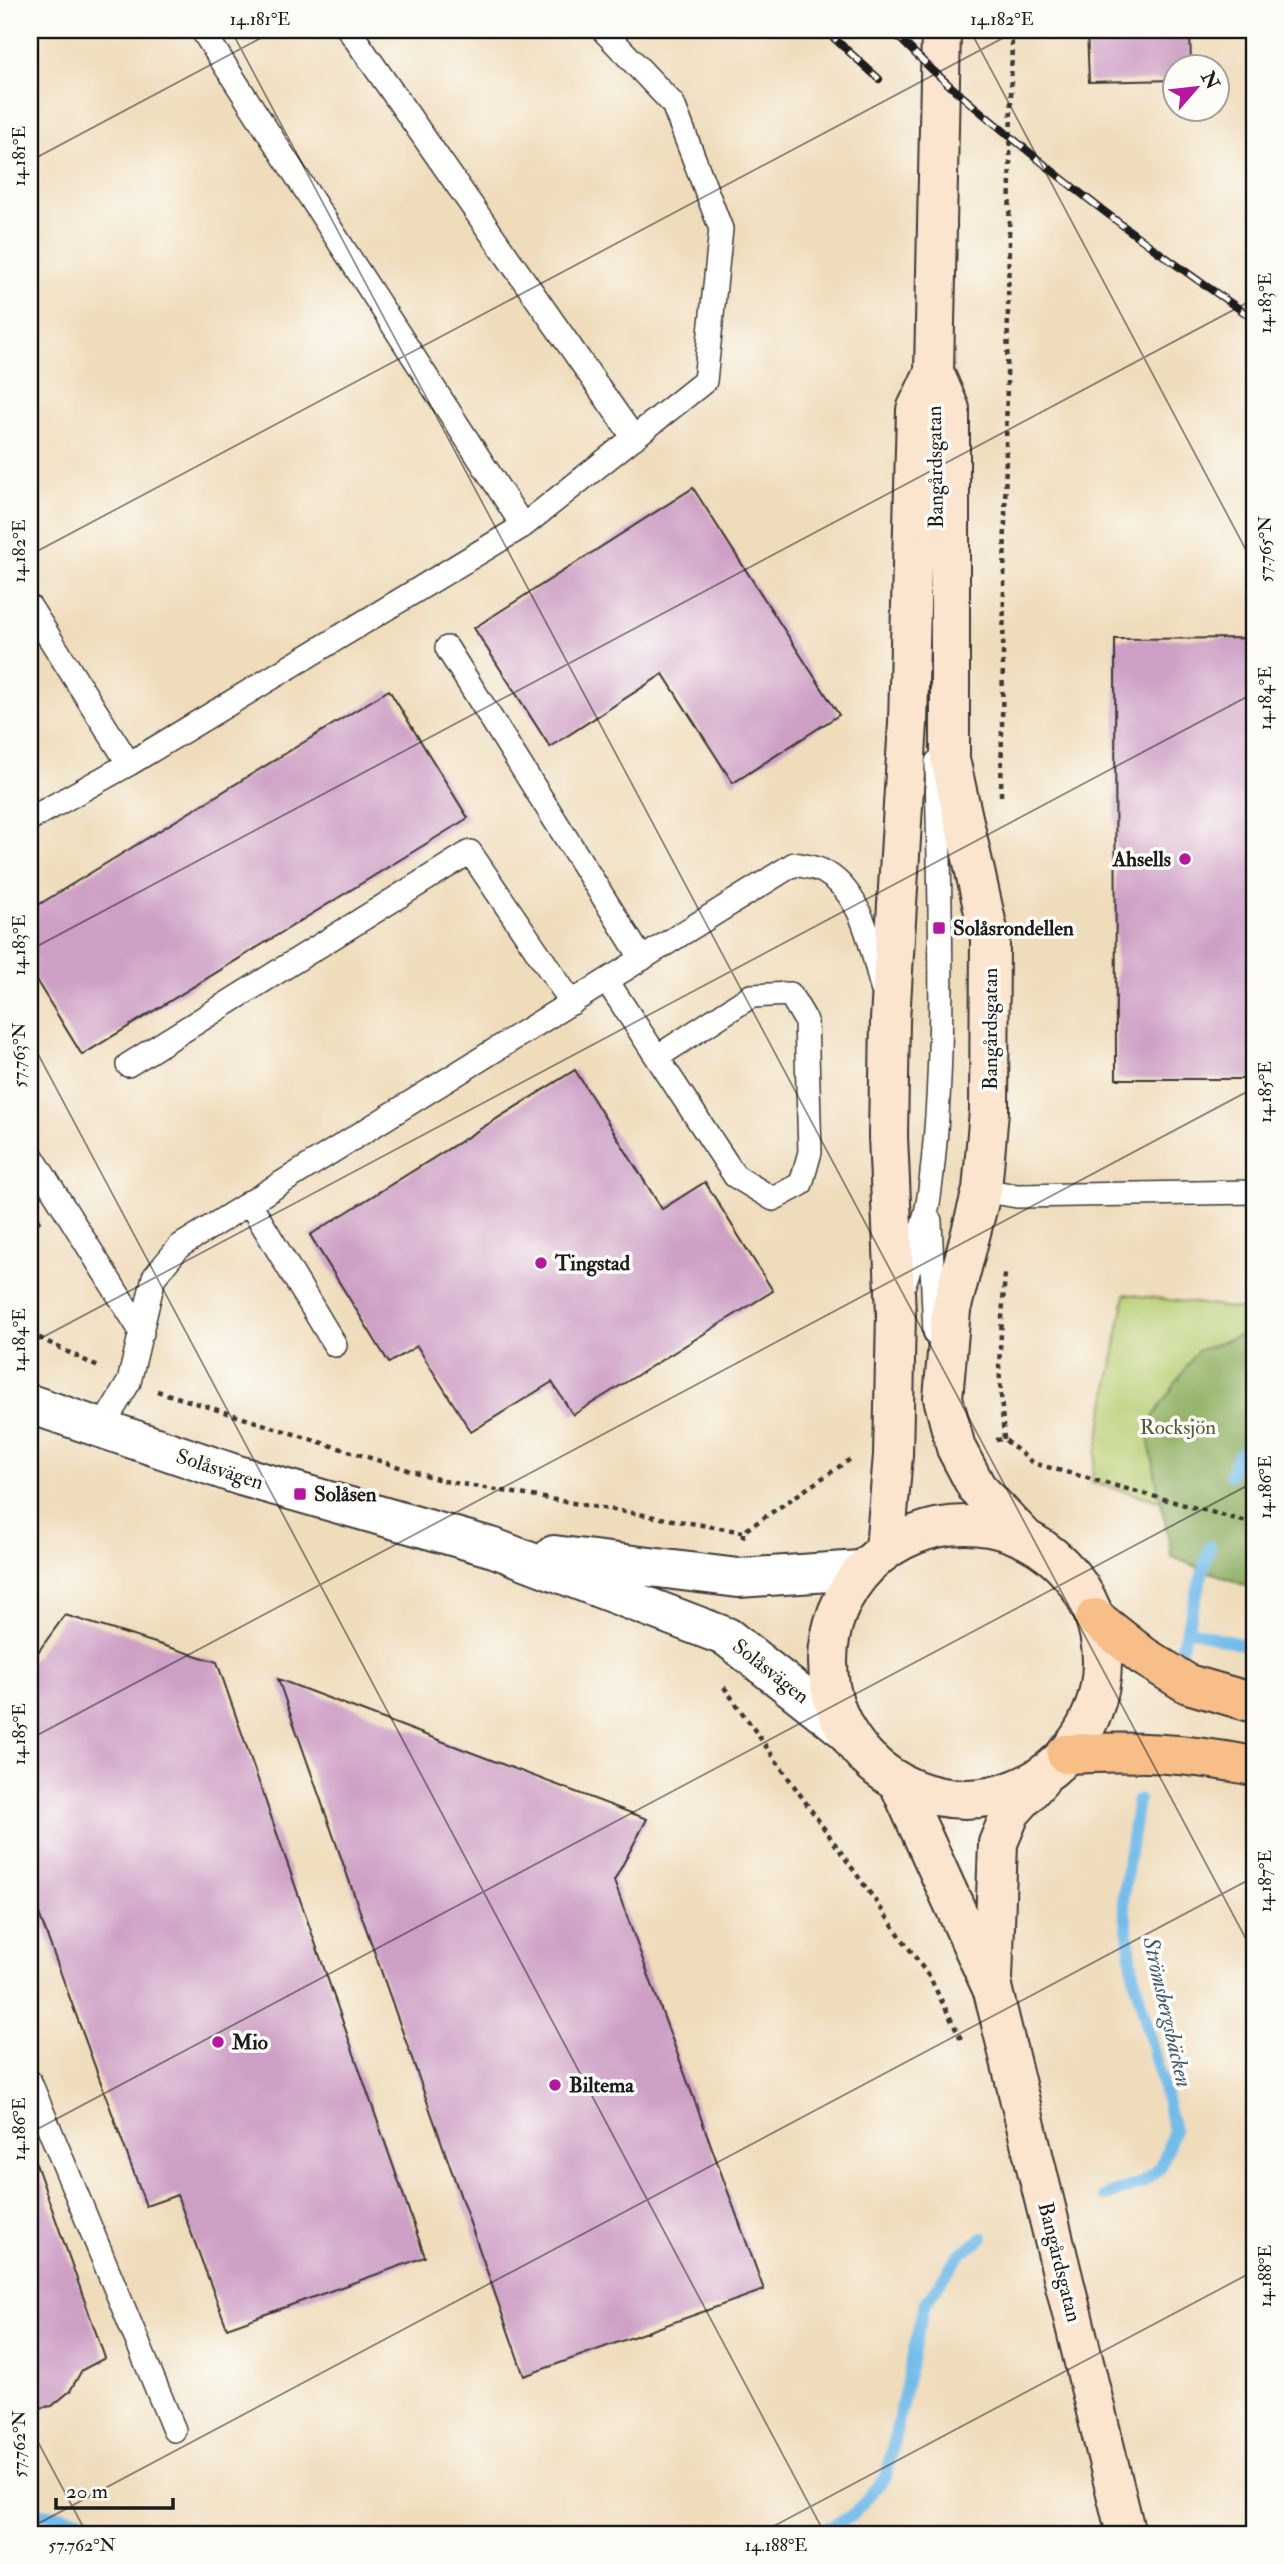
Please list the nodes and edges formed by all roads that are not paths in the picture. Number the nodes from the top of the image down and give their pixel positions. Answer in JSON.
{"nodes":[{"id":1,"x":202,"y":30,"type":"edge"},
{"id":2,"x":349,"y":30,"type":"edge"},
{"id":3,"x":603,"y":30,"type":"edge"},
{"id":4,"x":941,"y":30,"type":"edge"},
{"id":5,"x":934,"y":372,"type":"junction"},
{"id":6,"x":634,"y":438,"type":"junction"},
{"id":7,"x":523,"y":526,"type":"junction"},
{"id":8,"x":30,"y":607,"type":"edge"},
{"id":9,"x":447,"y":648,"type":"dead end"},
{"id":10,"x":130,"y":764,"type":"junction"},
{"id":11,"x":30,"y":820,"type":"edge"},
{"id":12,"x":642,"y":959,"type":"junction"},
{"id":13,"x":607,"y":981,"type":"junction"},
{"id":14,"x":572,"y":1003,"type":"junction"},
{"id":15,"x":890,"y":1020,"type":"junction"},
{"id":16,"x":657,"y":1057,"type":"junction"},
{"id":17,"x":128,"y":1065,"type":"dead end"},
{"id":18,"x":30,"y":1153,"type":"edge"},
{"id":19,"x":982,"y":1190,"type":"junction"},
{"id":20,"x":1254,"y":1192,"type":"edge"},
{"id":21,"x":929,"y":1200,"type":"junction"},
{"id":22,"x":249,"y":1202,"type":"junction"},
{"id":23,"x":896,"y":1314,"type":"junction"},
{"id":24,"x":142,"y":1332,"type":"junction"},
{"id":25,"x":335,"y":1345,"type":"dead end"},
{"id":26,"x":943,"y":1398,"type":"junction"},
{"id":27,"x":30,"y":1404,"type":"edge"},
{"id":28,"x":101,"y":1429,"type":"junction"},
{"id":29,"x":1024,"y":1537,"type":"junction"},
{"id":30,"x":494,"y":1548,"type":"junction"},
{"id":31,"x":873,"y":1560,"type":"junction"},
{"id":32,"x":1095,"y":1618,"type":"junction"},
{"id":33,"x":1254,"y":1703,"type":"edge"},
{"id":34,"x":845,"y":1730,"type":"junction"},
{"id":35,"x":1057,"y":1763,"type":"junction"},
{"id":36,"x":1254,"y":1766,"type":"edge"},
{"id":37,"x":898,"y":1782,"type":"junction"},
{"id":38,"x":993,"y":1990,"type":"junction"},
{"id":39,"x":30,"y":2082,"type":"edge"},
{"id":40,"x":174,"y":2430,"type":"dead end"},
{"id":41,"x":1125,"y":2530,"type":"edge"}],
"edges":[{"from":1,"to":7,"type":"lane"},
{"from":2,"to":6,"type":"lane"},
{"from":3,"to":6,"type":"lane"},
{"from":4,"to":5,"type":"main road","name":"Bangårdsgatan"},
{"from":5,"to":15,"type":"main road","name":"Bangårdsgatan"},
{"from":5,"to":19,"type":"main road","name":"Bangårdsgatan"},
{"from":5,"to":21,"type":"lane","name":"Bangårdsgatan"},
{"from":6,"to":7,"type":"lane"},
{"from":7,"to":10,"type":"lane"},
{"from":8,"to":10,"type":"lane"},
{"from":9,"to":12,"type":"lane"},
{"from":10,"to":11,"type":"lane"},
{"from":12,"to":13,"type":"lane"},
{"from":12,"to":15,"type":"lane"},
{"from":13,"to":14,"type":"lane"},
{"from":13,"to":16,"type":"lane"},
{"from":14,"to":17,"type":"lane"},
{"from":14,"to":22,"type":"lane"},
{"from":15,"to":23,"type":"main road","name":"Bangårdsgatan"},
{"from":16,"to":16,"type":"lane"},
{"from":18,"to":24,"type":"lane"},
{"from":19,"to":20,"type":"lane"},
{"from":19,"to":26,"type":"main road","name":"Bangårdsgatan"},
{"from":21,"to":23,"type":"lane","name":"Bangårdsgatan"},
{"from":21,"to":26,"type":"lane"},
{"from":22,"to":24,"type":"lane"},
{"from":22,"to":25,"type":"lane"},
{"from":23,"to":31,"type":"main road","name":"Bangårdsgatan"},
{"from":24,"to":28,"type":"lane"},
{"from":26,"to":29,"type":"main road","name":"Bangårdsgatan"},
{"from":27,"to":28,"type":"street","name":"Solåsvägen"},
{"from":28,"to":30,"type":"street","name":"Solåsvägen"},
{"from":29,"to":31,"type":"main road"},
{"from":29,"to":32,"type":"main road"},
{"from":30,"to":31,"type":"street","name":"Solåsvägen"},
{"from":30,"to":34,"type":"street","name":"Solåsvägen"},
{"from":31,"to":34,"type":"main road"},
{"from":32,"to":33,"type":"highway"},
{"from":32,"to":35,"type":"main road"},
{"from":34,"to":37,"type":"main road"},
{"from":35,"to":36,"type":"highway"},
{"from":35,"to":37,"type":"main road"},
{"from":35,"to":38,"type":"main road","name":"Bangårdsgatan"},
{"from":37,"to":38,"type":"main road","name":"Bangårdsgatan"},
{"from":38,"to":41,"type":"main road","name":"Bangårdsgatan"},
{"from":39,"to":40,"type":"lane"}]}
